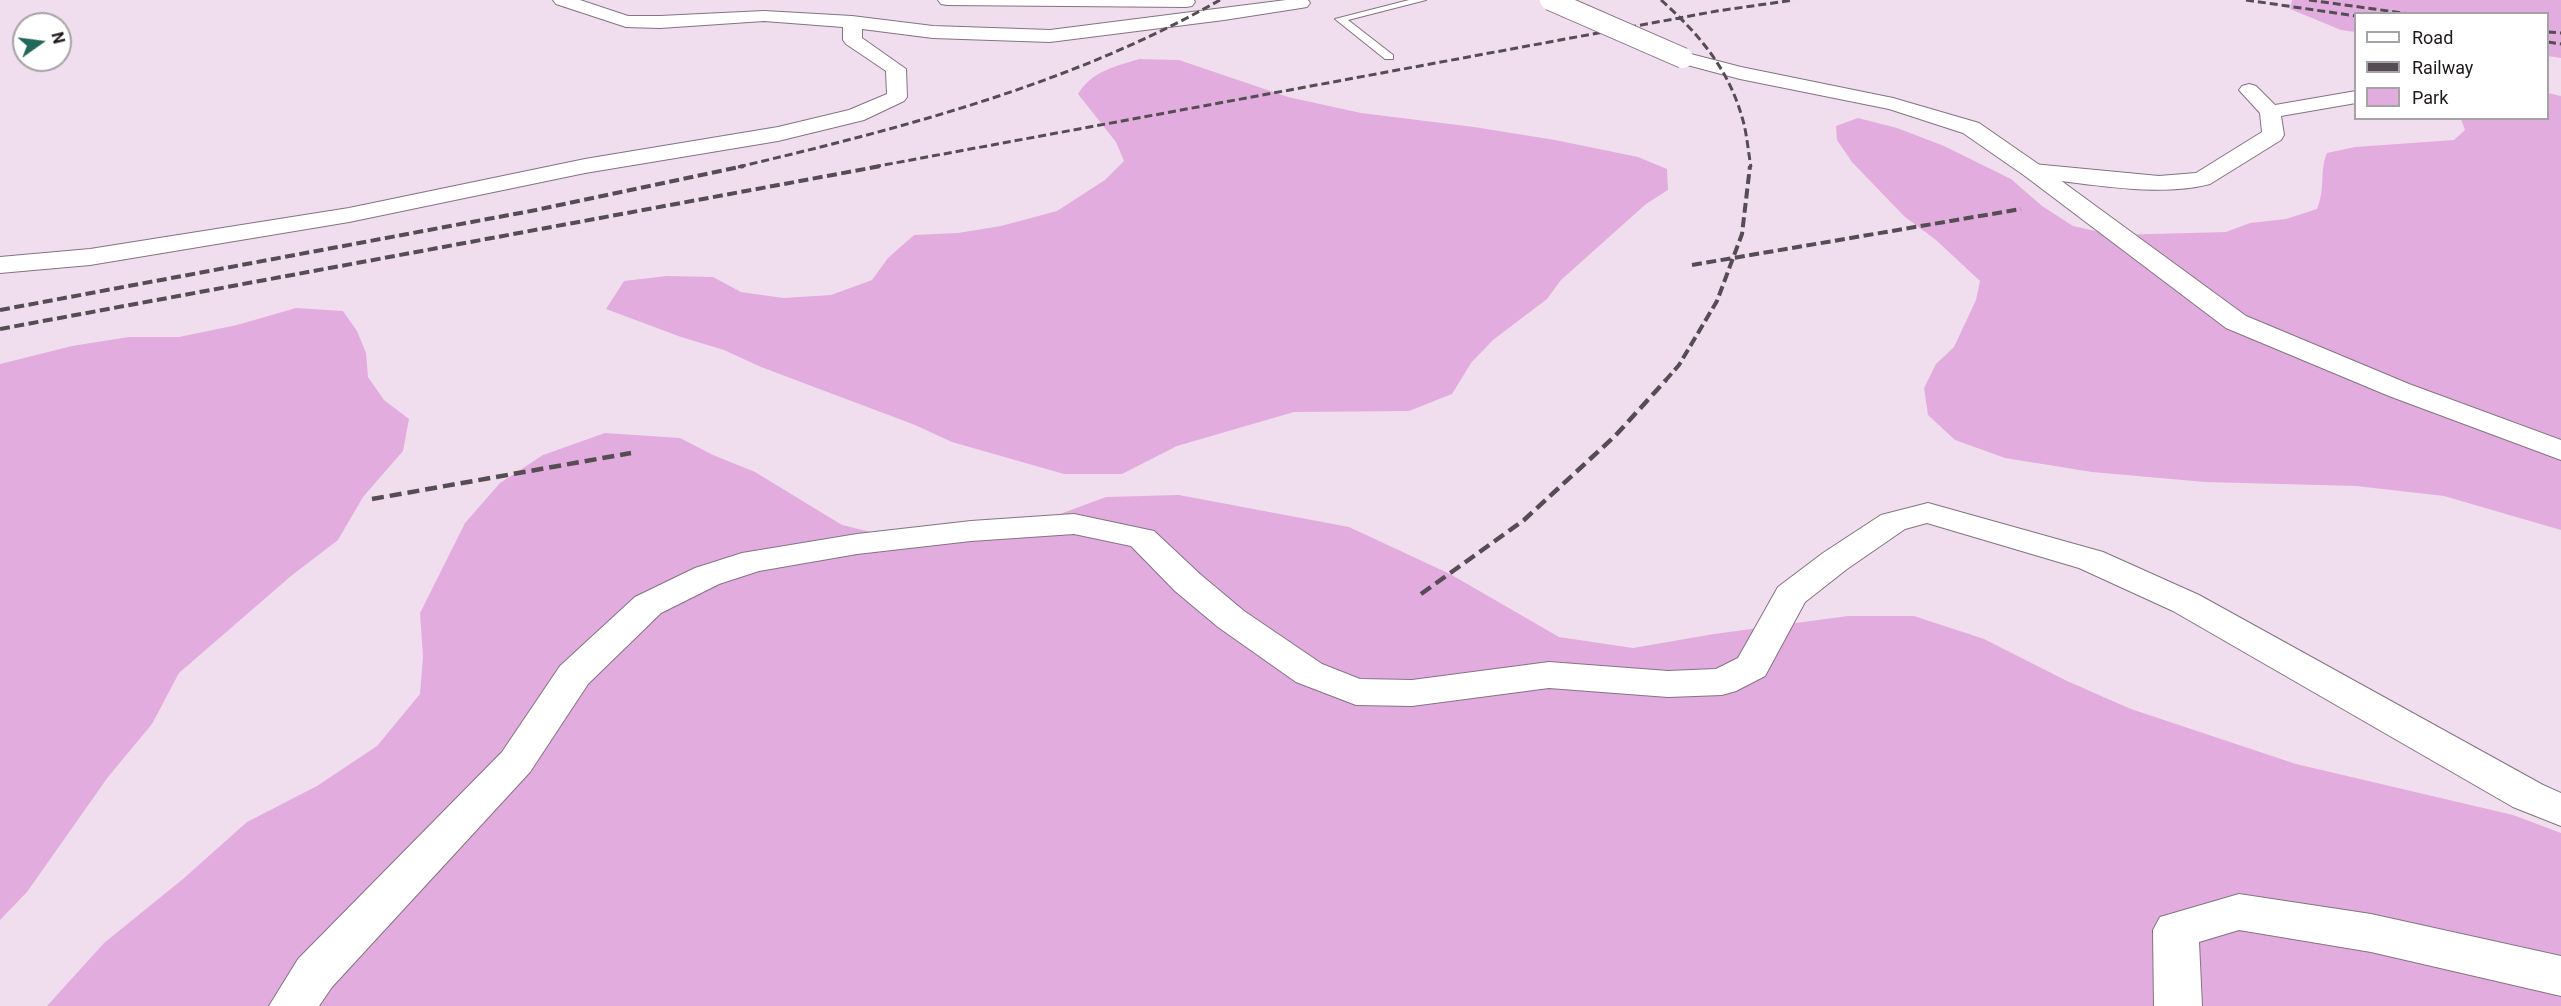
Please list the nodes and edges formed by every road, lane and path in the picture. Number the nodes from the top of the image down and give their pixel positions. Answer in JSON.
{"nodes":[{"id":1,"x":561,"y":0,"type":"edge"},
{"id":2,"x":947,"y":0,"type":"edge"},
{"id":3,"x":1421,"y":0,"type":"edge"},
{"id":4,"x":1550,"y":0,"type":"edge"},
{"id":5,"x":1309,"y":2,"type":"edge"},
{"id":6,"x":852,"y":22,"type":"junction"},
{"id":7,"x":1389,"y":57,"type":"dead end"},
{"id":8,"x":2249,"y":90,"type":"dead end"},
{"id":9,"x":2354,"y":97,"type":"edge"},
{"id":10,"x":2270,"y":112,"type":"junction"},
{"id":11,"x":2033,"y":171,"type":"junction"},
{"id":12,"x":0,"y":265,"type":"edge"},
{"id":13,"x":2561,"y":451,"type":"edge"},
{"id":14,"x":2561,"y":810,"type":"edge"},
{"id":15,"x":2561,"y":976,"type":"edge"},
{"id":16,"x":292,"y":1006,"type":"edge"},
{"id":17,"x":2178,"y":1006,"type":"edge"}],
"edges":[{"from":1,"to":6,"type":"street"},
{"from":2,"to":5,"type":"street"},
{"from":3,"to":7,"type":"lane"},
{"from":4,"to":11,"type":"street","bridge":true},
{"from":5,"to":6,"type":"street"},
{"from":6,"to":12,"type":"street"},
{"from":8,"to":10,"type":"street"},
{"from":9,"to":10,"type":"street"},
{"from":10,"to":11,"type":"street"},
{"from":11,"to":13,"type":"street"},
{"from":14,"to":16,"type":"street"},
{"from":15,"to":17,"type":"street"}]}
